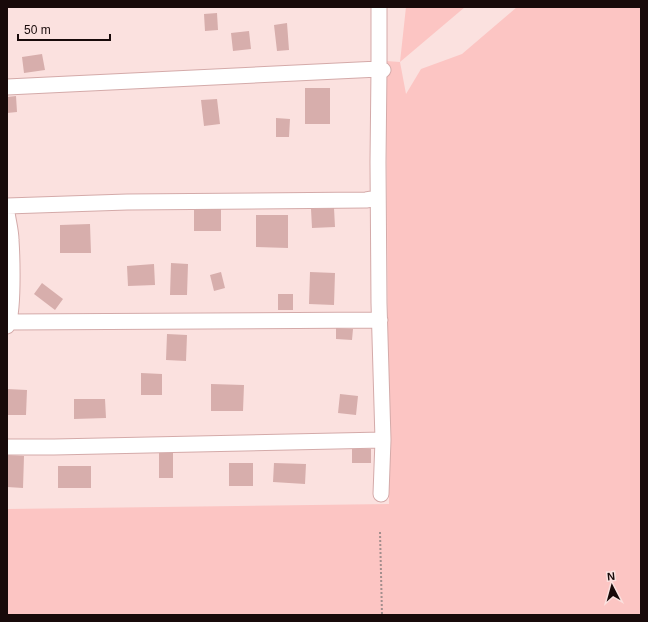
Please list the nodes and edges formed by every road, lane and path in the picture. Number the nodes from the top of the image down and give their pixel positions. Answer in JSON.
{"nodes":[{"id":1,"x":379,"y":7,"type":"edge"},
{"id":2,"x":381,"y":69,"type":"junction"},
{"id":3,"x":7,"y":87,"type":"edge"},
{"id":4,"x":378,"y":198,"type":"junction"},
{"id":5,"x":7,"y":206,"type":"edge"},
{"id":6,"x":7,"y":212,"type":"edge"},
{"id":7,"x":380,"y":320,"type":"junction"},
{"id":8,"x":8,"y":324,"type":"edge"},
{"id":9,"x":383,"y":440,"type":"junction"},
{"id":10,"x":7,"y":447,"type":"edge"},
{"id":11,"x":381,"y":494,"type":"dead end"},
{"id":12,"x":380,"y":532,"type":"dead end"},
{"id":13,"x":382,"y":615,"type":"edge"}],
"edges":[{"from":1,"to":2,"type":"street"},
{"from":2,"to":3,"type":"street"},
{"from":2,"to":4,"type":"street"},
{"from":4,"to":5,"type":"street"},
{"from":4,"to":7,"type":"street"},
{"from":6,"to":8,"type":"street"},
{"from":7,"to":8,"type":"street"},
{"from":7,"to":9,"type":"street"},
{"from":9,"to":10,"type":"street"},
{"from":9,"to":11,"type":"street"},
{"from":12,"to":13,"type":"path"}]}
